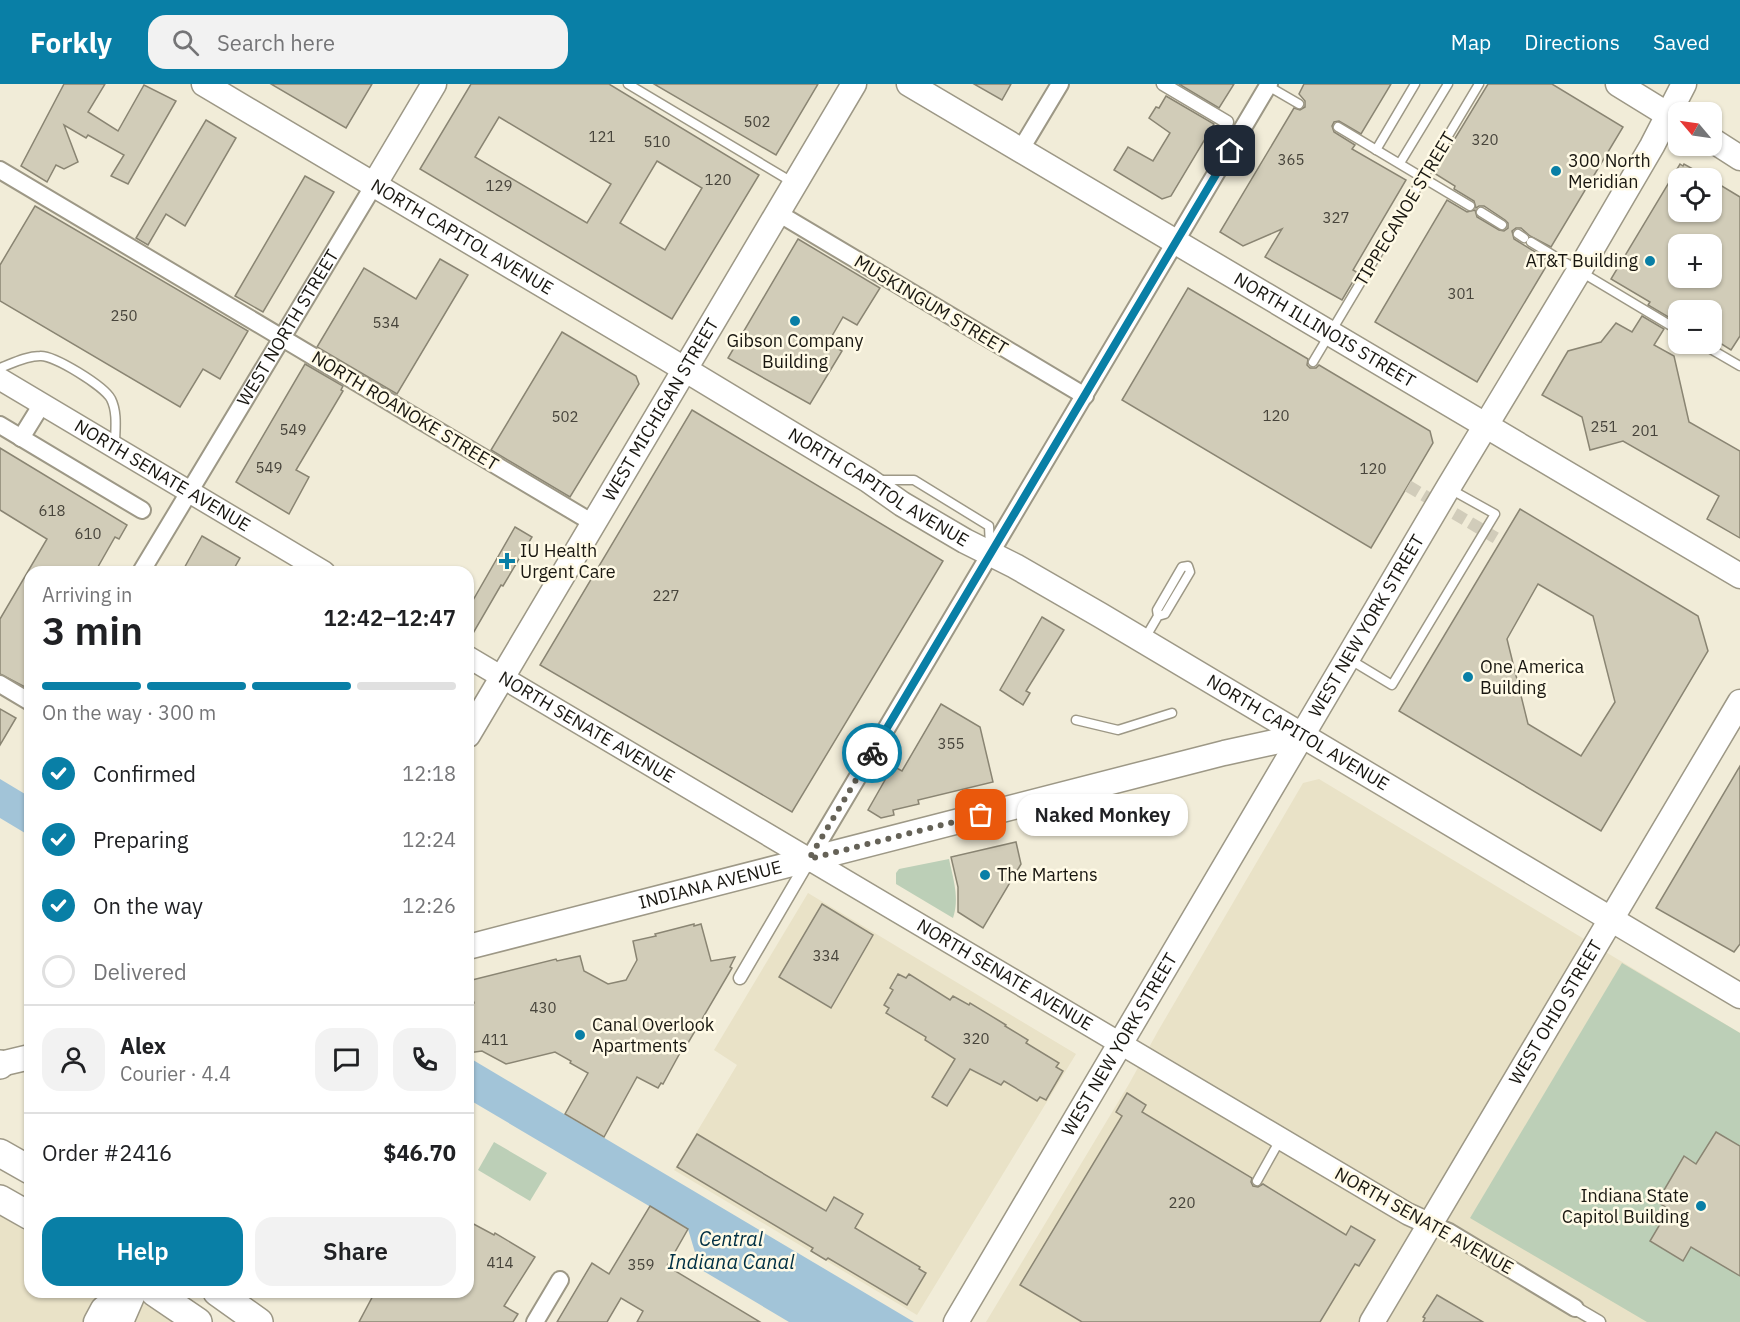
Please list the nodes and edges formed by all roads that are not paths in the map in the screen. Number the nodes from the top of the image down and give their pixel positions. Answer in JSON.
{"nodes":[{"id":1,"x":204,"y":84,"type":"edge"},
{"id":2,"x":434,"y":84,"type":"edge"},
{"id":3,"x":628,"y":84,"type":"edge"},
{"id":4,"x":854,"y":84,"type":"edge"},
{"id":5,"x":909,"y":84,"type":"edge"},
{"id":6,"x":1060,"y":84,"type":"edge"},
{"id":7,"x":1162,"y":84,"type":"edge"},
{"id":8,"x":1415,"y":84,"type":"edge"},
{"id":9,"x":1448,"y":84,"type":"edge"},
{"id":10,"x":1479,"y":84,"type":"edge"},
{"id":11,"x":1618,"y":84,"type":"edge"},
{"id":12,"x":1684,"y":84,"type":"edge"},
{"id":13,"x":1269,"y":85,"type":"edge"},
{"id":14,"x":1678,"y":102,"type":"edge"},
{"id":15,"x":1299,"y":104,"type":"dead end"},
{"id":16,"x":1668,"y":115,"type":"edge"},
{"id":17,"x":1227,"y":123,"type":"dead end"},
{"id":18,"x":1668,"y":126,"type":"edge"},
{"id":19,"x":1338,"y":127,"type":"dead end"},
{"id":20,"x":1722,"y":146,"type":"edge"},
{"id":21,"x":1021,"y":149,"type":"junction"},
{"id":22,"x":1376,"y":150,"type":"junction"},
{"id":23,"x":1740,"y":158,"type":"edge"},
{"id":24,"x":1400,"y":164,"type":"junction"},
{"id":25,"x":0,"y":170,"type":"edge"},
{"id":26,"x":1423,"y":177,"type":"junction"},
{"id":27,"x":374,"y":184,"type":"junction"},
{"id":28,"x":795,"y":184,"type":"junction"},
{"id":29,"x":1470,"y":206,"type":"dead end"},
{"id":30,"x":1481,"y":212,"type":"dead end"},
{"id":31,"x":778,"y":213,"type":"junction"},
{"id":32,"x":1502,"y":225,"type":"dead end"},
{"id":33,"x":1524,"y":238,"type":"dead end"},
{"id":34,"x":1176,"y":242,"type":"junction"},
{"id":35,"x":1579,"y":271,"type":"junction"},
{"id":36,"x":1668,"y":324,"type":"edge"},
{"id":37,"x":1330,"y":334,"type":"junction"},
{"id":38,"x":283,"y":338,"type":"junction"},
{"id":39,"x":1719,"y":354,"type":"edge"},
{"id":40,"x":1313,"y":362,"type":"dead end"},
{"id":41,"x":1740,"y":366,"type":"edge"},
{"id":42,"x":0,"y":368,"type":"edge"},
{"id":43,"x":684,"y":369,"type":"junction"},
{"id":44,"x":0,"y":379,"type":"edge"},
{"id":45,"x":1085,"y":396,"type":"junction"},
{"id":46,"x":42,"y":404,"type":"junction"},
{"id":47,"x":0,"y":425,"type":"edge"},
{"id":48,"x":1486,"y":425,"type":"junction"},
{"id":49,"x":21,"y":438,"type":"junction"},
{"id":50,"x":115,"y":447,"type":"junction"},
{"id":51,"x":1448,"y":488,"type":"junction"},
{"id":52,"x":190,"y":492,"type":"junction"},
{"id":53,"x":142,"y":510,"type":"dead end"},
{"id":54,"x":593,"y":523,"type":"junction"},
{"id":55,"x":991,"y":555,"type":"junction"},
{"id":56,"x":145,"y":566,"type":"edge"},
{"id":57,"x":314,"y":566,"type":"edge"},
{"id":58,"x":1740,"y":576,"type":"edge"},
{"id":59,"x":1158,"y":616,"type":"junction"},
{"id":60,"x":1143,"y":641,"type":"junction"},
{"id":61,"x":1348,"y":659,"type":"junction"},
{"id":62,"x":474,"y":661,"type":"edge"},
{"id":63,"x":502,"y":677,"type":"junction"},
{"id":64,"x":0,"y":684,"type":"edge"},
{"id":65,"x":24,"y":698,"type":"edge"},
{"id":66,"x":1740,"y":702,"type":"edge"},
{"id":67,"x":1172,"y":713,"type":"dead end"},
{"id":68,"x":1076,"y":720,"type":"dead end"},
{"id":69,"x":474,"y":725,"type":"edge"},
{"id":70,"x":1302,"y":736,"type":"junction"},
{"id":71,"x":809,"y":859,"type":"junction"},
{"id":72,"x":1611,"y":920,"type":"junction"},
{"id":73,"x":474,"y":945,"type":"edge"},
{"id":74,"x":740,"y":978,"type":"dead end"},
{"id":75,"x":1740,"y":996,"type":"edge"},
{"id":76,"x":1121,"y":1045,"type":"junction"},
{"id":77,"x":24,"y":1058,"type":"edge"},
{"id":78,"x":0,"y":1064,"type":"edge"},
{"id":79,"x":1281,"y":1139,"type":"junction"},
{"id":80,"x":0,"y":1154,"type":"edge"},
{"id":81,"x":24,"y":1167,"type":"edge"},
{"id":82,"x":1257,"y":1181,"type":"dead end"},
{"id":83,"x":0,"y":1199,"type":"edge"},
{"id":84,"x":24,"y":1213,"type":"edge"},
{"id":85,"x":1430,"y":1224,"type":"junction"},
{"id":86,"x":560,"y":1280,"type":"dead end"},
{"id":87,"x":117,"y":1298,"type":"edge"},
{"id":88,"x":131,"y":1298,"type":"edge"},
{"id":89,"x":161,"y":1298,"type":"edge"},
{"id":90,"x":226,"y":1298,"type":"edge"},
{"id":91,"x":1575,"y":1308,"type":"joint"},
{"id":92,"x":190,"y":1321,"type":"edge"},
{"id":93,"x":96,"y":1322,"type":"edge"},
{"id":94,"x":121,"y":1322,"type":"edge"},
{"id":95,"x":260,"y":1322,"type":"edge"},
{"id":96,"x":535,"y":1322,"type":"edge"},
{"id":97,"x":956,"y":1322,"type":"edge"},
{"id":98,"x":1372,"y":1322,"type":"edge"},
{"id":99,"x":1599,"y":1322,"type":"edge"}],
"edges":[{"from":1,"to":27,"type":"main road","name":"NORTH CAPITOL AVENUE"},
{"from":2,"to":27,"type":"main road","name":"WEST NORTH STREET"},
{"from":3,"to":28,"type":"lane"},
{"from":4,"to":28,"type":"main road","name":"WEST MICHIGAN STREET"},
{"from":5,"to":21,"type":"main road","name":"NORTH ILLINOIS STREET"},
{"from":6,"to":21,"type":"street"},
{"from":7,"to":17,"type":"street"},
{"from":8,"to":22,"type":"lane"},
{"from":9,"to":24,"type":"lane"},
{"from":10,"to":26,"type":"lane","name":"TIPPECANOE STREET"},
{"from":11,"to":16,"type":"main road"},
{"from":12,"to":14,"type":"main road","name":"WEST NEW YORK STREET"},
{"from":13,"to":15,"type":"lane"},
{"from":13,"to":34,"type":"street"},
{"from":18,"to":35,"type":"main road","name":"WEST NEW YORK STREET"},
{"from":19,"to":22,"type":"lane"},
{"from":20,"to":23,"type":"main road"},
{"from":21,"to":34,"type":"main road","name":"NORTH ILLINOIS STREET"},
{"from":22,"to":24,"type":"lane"},
{"from":24,"to":26,"type":"lane"},
{"from":25,"to":38,"type":"street","name":"NORTH ROANOKE STREET"},
{"from":26,"to":29,"type":"lane"},
{"from":26,"to":37,"type":"lane","name":"TIPPECANOE STREET"},
{"from":27,"to":38,"type":"street","name":"WEST NORTH STREET"},
{"from":27,"to":43,"type":"main road","name":"NORTH CAPITOL AVENUE"},
{"from":28,"to":31,"type":"main road","name":"WEST MICHIGAN STREET"},
{"from":30,"to":32,"type":"lane"},
{"from":31,"to":43,"type":"main road","name":"WEST MICHIGAN STREET"},
{"from":31,"to":45,"type":"street","name":"MUSKINGUM STREET"},
{"from":33,"to":35,"type":"lane"},
{"from":34,"to":37,"type":"main road","name":"NORTH ILLINOIS STREET"},
{"from":34,"to":45,"type":"street"},
{"from":35,"to":36,"type":"lane"},
{"from":35,"to":48,"type":"main road","name":"WEST NEW YORK STREET"},
{"from":37,"to":40,"type":"lane","name":"TIPPECANOE STREET"},
{"from":37,"to":48,"type":"main road","name":"NORTH ILLINOIS STREET"},
{"from":38,"to":52,"type":"street","name":"WEST NORTH STREET"},
{"from":38,"to":54,"type":"street","name":"NORTH ROANOKE STREET"},
{"from":39,"to":41,"type":"lane"},
{"from":42,"to":50,"type":"lane"},
{"from":43,"to":54,"type":"main road","name":"WEST MICHIGAN STREET"},
{"from":43,"to":55,"type":"main road","name":"NORTH CAPITOL AVENUE"},
{"from":44,"to":46,"type":"street","name":"NORTH SENATE AVENUE"},
{"from":45,"to":55,"type":"street"},
{"from":46,"to":49,"type":"street"},
{"from":46,"to":50,"type":"street","name":"NORTH SENATE AVENUE"},
{"from":47,"to":49,"type":"street"},
{"from":48,"to":51,"type":"main road","name":"WEST NEW YORK STREET"},
{"from":48,"to":58,"type":"main road","name":"NORTH ILLINOIS STREET"},
{"from":49,"to":53,"type":"street"},
{"from":50,"to":52,"type":"street","name":"NORTH SENATE AVENUE"},
{"from":51,"to":61,"type":"main road","name":"WEST NEW YORK STREET"},
{"from":51,"to":61,"type":"lane"},
{"from":52,"to":56,"type":"street","name":"WEST NORTH STREET"},
{"from":52,"to":57,"type":"street","name":"NORTH SENATE AVENUE"},
{"from":54,"to":63,"type":"main road","name":"WEST MICHIGAN STREET"},
{"from":55,"to":60,"type":"main road","name":"NORTH CAPITOL AVENUE"},
{"from":55,"to":71,"type":"street"},
{"from":59,"to":59,"type":"lane"},
{"from":59,"to":60,"type":"lane"},
{"from":60,"to":70,"type":"main road","name":"NORTH CAPITOL AVENUE"},
{"from":61,"to":70,"type":"main road","name":"WEST NEW YORK STREET"},
{"from":62,"to":63,"type":"street","name":"NORTH SENATE AVENUE"},
{"from":63,"to":69,"type":"main road","name":"WEST MICHIGAN STREET"},
{"from":63,"to":71,"type":"street","name":"NORTH SENATE AVENUE"},
{"from":64,"to":65,"type":"street"},
{"from":66,"to":72,"type":"main road","name":"WEST OHIO STREET"},
{"from":67,"to":68,"type":"lane"},
{"from":70,"to":71,"type":"main road","name":"INDIANA AVENUE"},
{"from":70,"to":72,"type":"main road","name":"NORTH CAPITOL AVENUE"},
{"from":70,"to":76,"type":"main road","name":"WEST NEW YORK STREET"},
{"from":71,"to":73,"type":"main road","name":"INDIANA AVENUE"},
{"from":71,"to":74,"type":"street"},
{"from":71,"to":76,"type":"street","name":"NORTH SENATE AVENUE"},
{"from":72,"to":75,"type":"main road","name":"NORTH CAPITOL AVENUE"},
{"from":72,"to":85,"type":"main road","name":"WEST OHIO STREET"},
{"from":76,"to":79,"type":"street","name":"NORTH SENATE AVENUE"},
{"from":76,"to":97,"type":"main road","name":"WEST NEW YORK STREET"},
{"from":77,"to":78,"type":"main road"},
{"from":79,"to":82,"type":"lane"},
{"from":79,"to":85,"type":"street","name":"NORTH SENATE AVENUE"},
{"from":80,"to":81,"type":"main road"},
{"from":83,"to":84,"type":"main road"},
{"from":85,"to":91,"type":"street","name":"NORTH SENATE AVENUE"},
{"from":85,"to":98,"type":"main road","name":"WEST OHIO STREET"},
{"from":86,"to":96,"type":"street"},
{"from":87,"to":93,"type":"main road"},
{"from":88,"to":94,"type":"main road"},
{"from":89,"to":92,"type":"main road"},
{"from":90,"to":95,"type":"main road"},
{"from":91,"to":99,"type":"street"}]}
